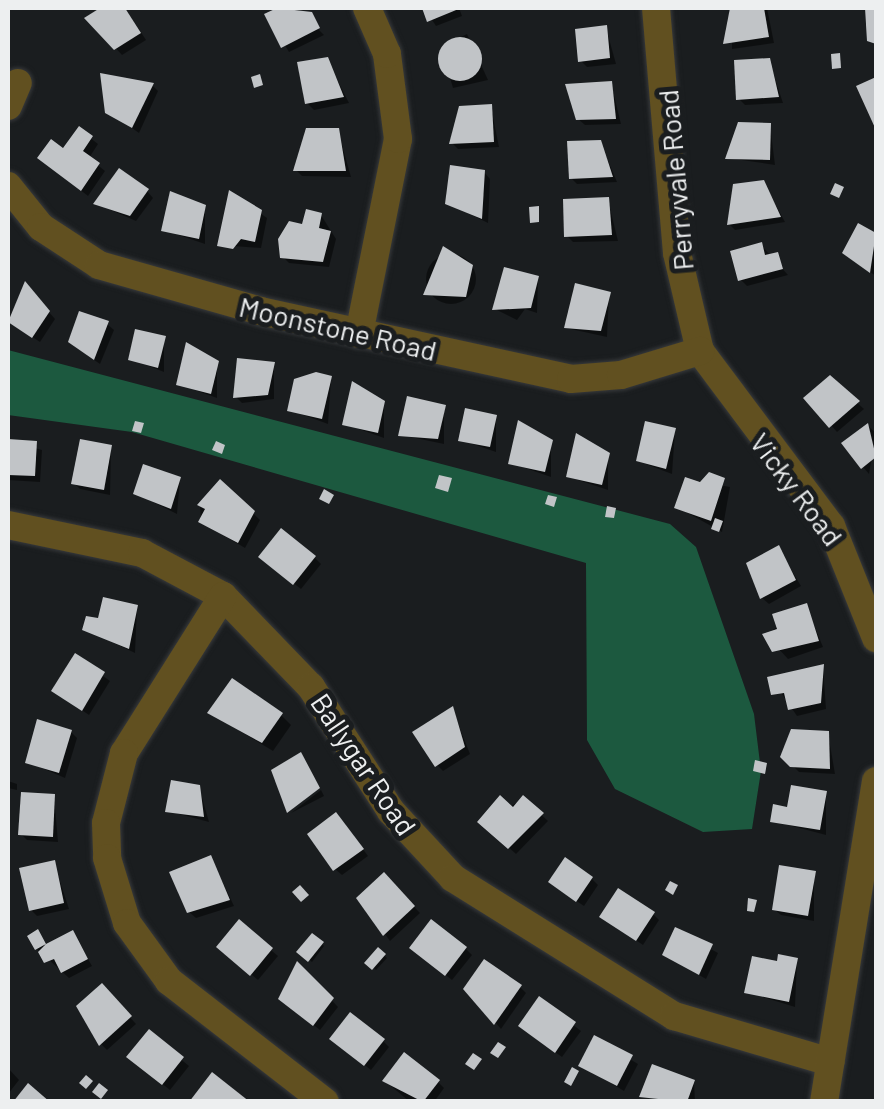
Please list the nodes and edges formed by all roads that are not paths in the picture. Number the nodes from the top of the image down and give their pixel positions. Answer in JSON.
{"nodes":[{"id":1,"x":367,"y":8,"type":"edge"},
{"id":2,"x":656,"y":8,"type":"edge"},
{"id":3,"x":8,"y":186,"type":"edge"},
{"id":4,"x":360,"y":334,"type":"junction"},
{"id":5,"x":700,"y":350,"type":"junction"},
{"id":6,"x":8,"y":525,"type":"edge"},
{"id":7,"x":223,"y":596,"type":"junction"},
{"id":8,"x":876,"y":638,"type":"edge"},
{"id":9,"x":876,"y":780,"type":"edge"},
{"id":10,"x":830,"y":1062,"type":"junction"},
{"id":11,"x":326,"y":1102,"type":"edge"},
{"id":12,"x":824,"y":1102,"type":"edge"}],
"edges":[{"from":1,"to":4,"type":"street"},
{"from":2,"to":5,"type":"street","name":"Perryvale Road"},
{"from":3,"to":4,"type":"street","name":"Moonstone Road"},
{"from":4,"to":5,"type":"street","name":"Moonstone Road"},
{"from":5,"to":8,"type":"street","name":"Vicky Road"},
{"from":6,"to":7,"type":"street","name":"Ballygar Road"},
{"from":7,"to":10,"type":"street","name":"Ballygar Road"},
{"from":7,"to":11,"type":"street"},
{"from":9,"to":10,"type":"street"},
{"from":10,"to":12,"type":"street"}]}
